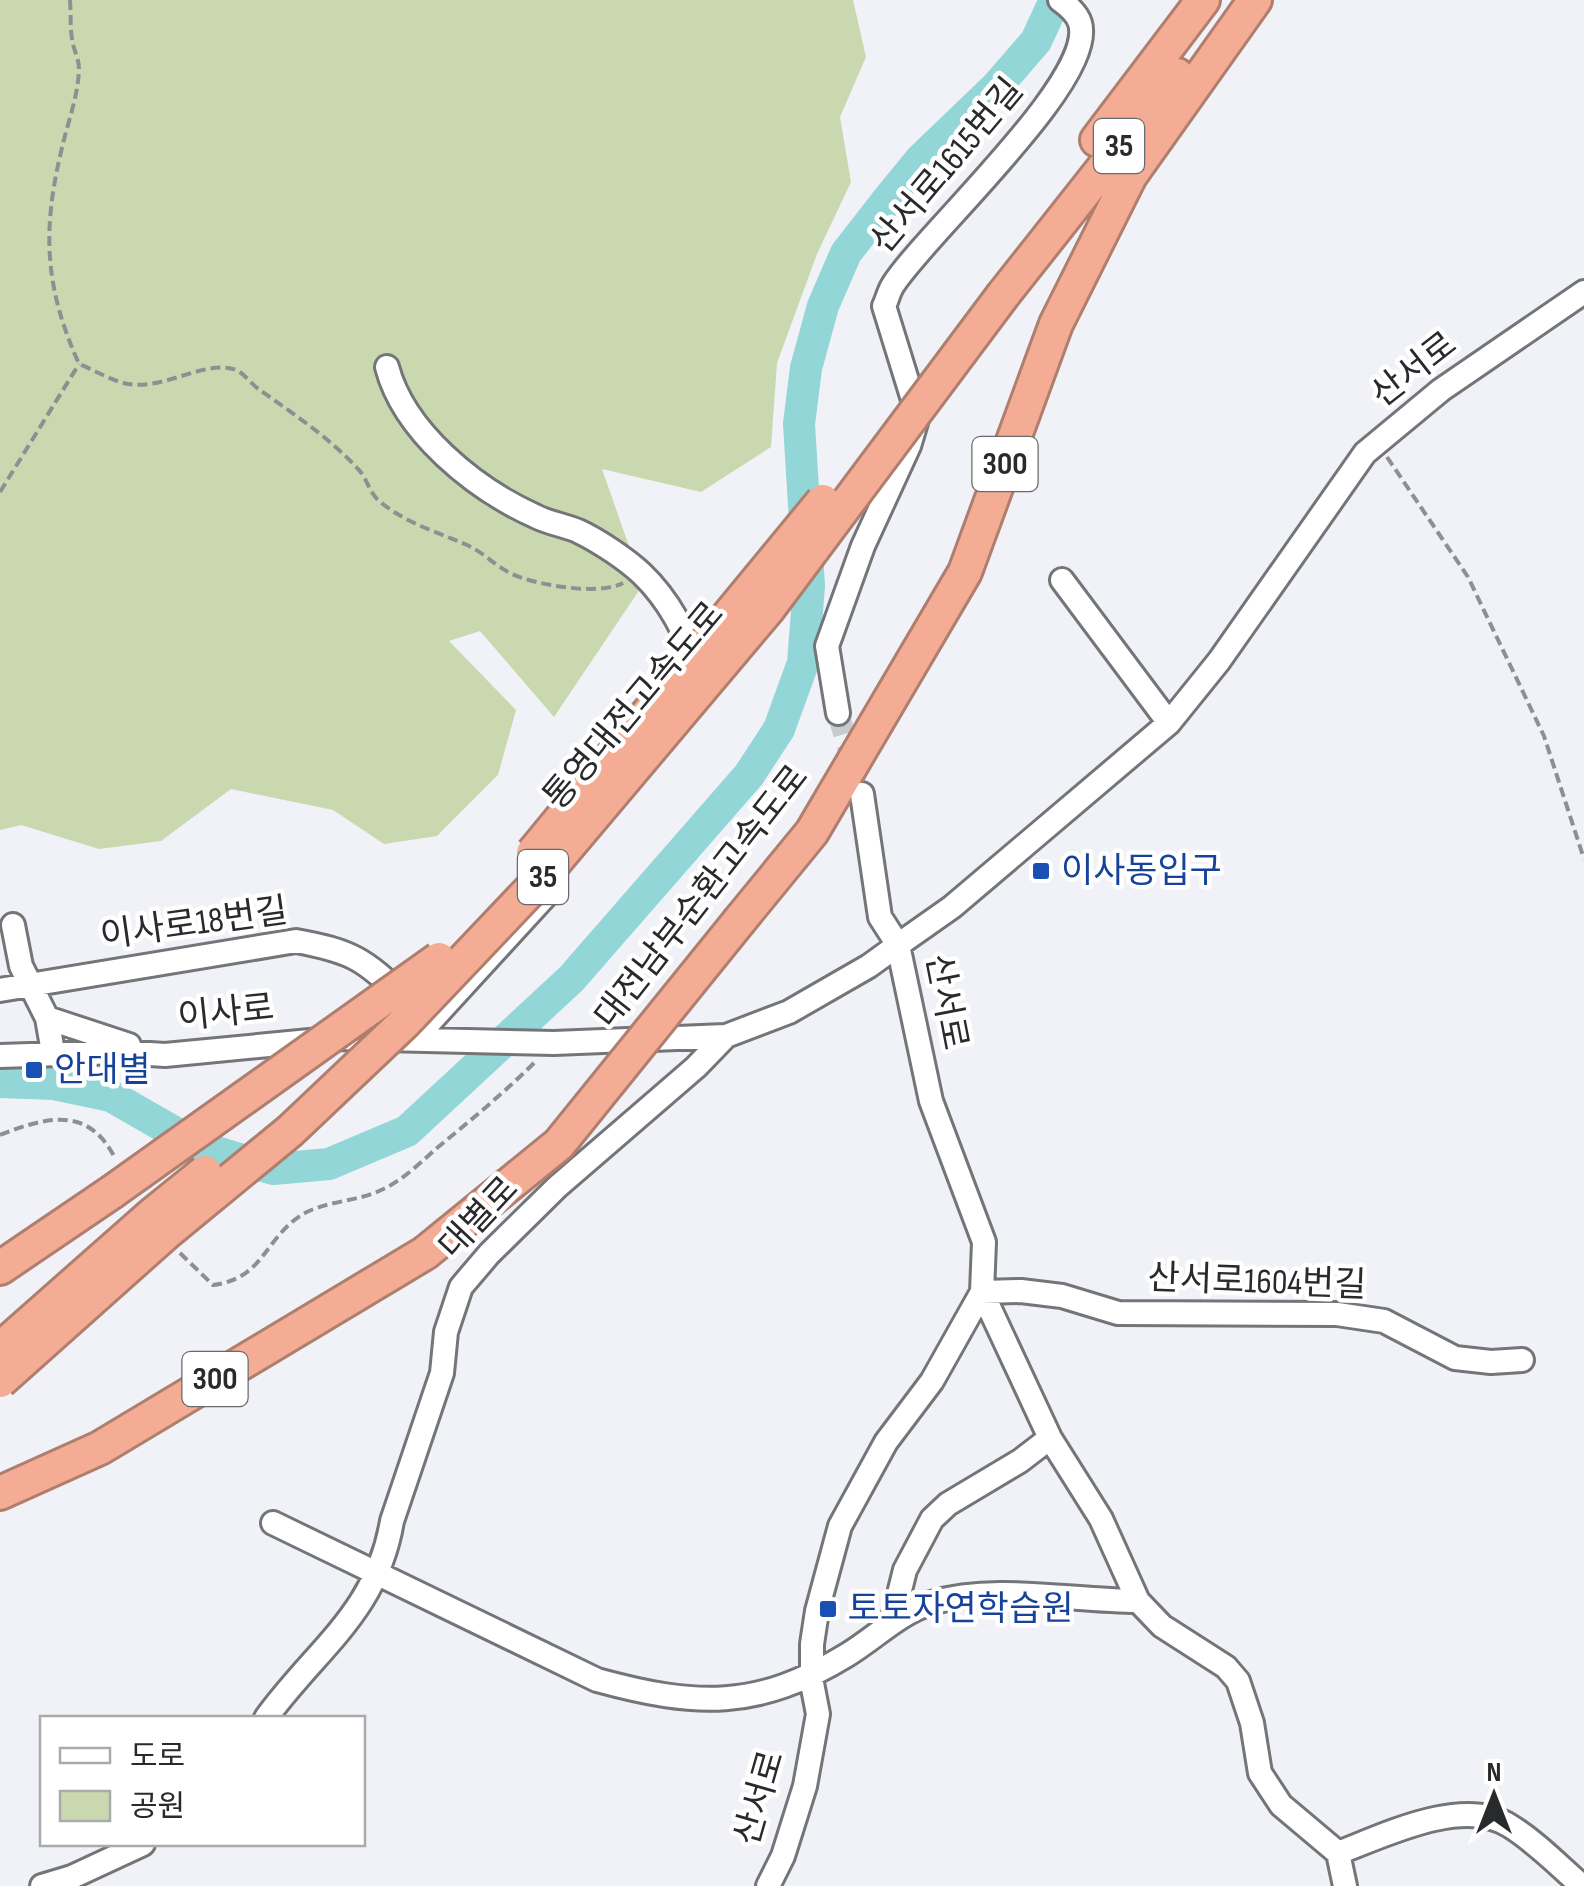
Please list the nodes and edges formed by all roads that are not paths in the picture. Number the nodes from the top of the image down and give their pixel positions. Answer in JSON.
{"nodes":[{"id":1,"x":1203,"y":0,"type":"edge"},
{"id":2,"x":1239,"y":0,"type":"edge"},
{"id":3,"x":1255,"y":0,"type":"edge"},
{"id":4,"x":1064,"y":3,"type":"edge"},
{"id":5,"x":997,"y":288,"type":"junction"},
{"id":6,"x":1584,"y":292,"type":"edge"},
{"id":7,"x":387,"y":367,"type":"dead end"},
{"id":8,"x":1062,"y":580,"type":"dead end"},
{"id":9,"x":838,"y":714,"type":"tunnel mouth"},
{"id":10,"x":1170,"y":722,"type":"junction"},
{"id":11,"x":862,"y":794,"type":"tunnel mouth"},
{"id":12,"x":13,"y":925,"type":"dead end"},
{"id":13,"x":898,"y":945,"type":"junction"},
{"id":14,"x":439,"y":959,"type":"junction"},
{"id":15,"x":31,"y":984,"type":"junction"},
{"id":16,"x":0,"y":990,"type":"edge"},
{"id":17,"x":47,"y":1018,"type":"junction"},
{"id":18,"x":428,"y":1023,"type":"junction"},
{"id":19,"x":726,"y":1036,"type":"junction"},
{"id":20,"x":455,"y":1043,"type":"junction"},
{"id":21,"x":53,"y":1052,"type":"junction"},
{"id":22,"x":165,"y":1055,"type":"junction"},
{"id":23,"x":0,"y":1056,"type":"edge"},
{"id":24,"x":0,"y":1268,"type":"edge"},
{"id":25,"x":982,"y":1292,"type":"junction"},
{"id":26,"x":0,"y":1348,"type":"edge"},
{"id":27,"x":1522,"y":1360,"type":"dead end"},
{"id":28,"x":0,"y":1381,"type":"edge"},
{"id":29,"x":1050,"y":1438,"type":"junction"},
{"id":30,"x":0,"y":1493,"type":"edge"},
{"id":31,"x":274,"y":1523,"type":"dead end"},
{"id":32,"x":377,"y":1575,"type":"junction"},
{"id":33,"x":1138,"y":1602,"type":"junction"},
{"id":34,"x":892,"y":1622,"type":"junction"},
{"id":35,"x":812,"y":1676,"type":"junction"},
{"id":36,"x":268,"y":1716,"type":"edge"},
{"id":37,"x":139,"y":1846,"type":"edge"},
{"id":38,"x":1338,"y":1853,"type":"junction"},
{"id":39,"x":42,"y":1886,"type":"edge"},
{"id":40,"x":768,"y":1886,"type":"edge"},
{"id":41,"x":1344,"y":1886,"type":"edge"},
{"id":42,"x":1582,"y":1886,"type":"edge"}],
"edges":[{"from":1,"to":5,"type":"highway","name":"통영대전고속도로","number":"35"},
{"from":2,"to":5,"type":"highway","name":"통영대전고속도로","number":"35"},
{"from":3,"to":30,"type":"highway","name":"대전남부순환고속도로","number":"300","bridge":true},
{"from":4,"to":9,"type":"street","name":"산서로1615번길"},
{"from":5,"to":14,"type":"highway","name":"통영대전고속도로","number":"35","bridge":true},
{"from":5,"to":28,"type":"highway","name":"통영대전고속도로","number":"35","bridge":true},
{"from":6,"to":10,"type":"street","name":"산서로"},
{"from":7,"to":18,"type":"street"},
{"from":8,"to":10,"type":"street"},
{"from":10,"to":13,"type":"street","name":"산서로"},
{"from":11,"to":13,"type":"street"},
{"from":12,"to":15,"type":"street"},
{"from":13,"to":19,"type":"street"},
{"from":13,"to":25,"type":"street","name":"산서로"},
{"from":14,"to":24,"type":"highway","bridge":true},
{"from":14,"to":26,"type":"highway","name":"통영대전고속도로","number":"35","bridge":true},
{"from":15,"to":16,"type":"street","name":"이사로18번길"},
{"from":15,"to":17,"type":"street"},
{"from":15,"to":18,"type":"street","name":"이사로18번길"},
{"from":17,"to":21,"type":"street"},
{"from":17,"to":22,"type":"street"},
{"from":18,"to":20,"type":"street","name":"이사로18번길"},
{"from":19,"to":20,"type":"street","name":"이사로"},
{"from":19,"to":32,"type":"street","name":"대별로"},
{"from":20,"to":22,"type":"street","name":"이사로"},
{"from":21,"to":22,"type":"street","name":"이사로"},
{"from":21,"to":23,"type":"street","name":"이사로"},
{"from":25,"to":27,"type":"street","name":"산서로1604번길"},
{"from":25,"to":29,"type":"street","name":"산서로"},
{"from":25,"to":35,"type":"street","name":"산서로"},
{"from":29,"to":33,"type":"street","name":"산서로"},
{"from":29,"to":34,"type":"street"},
{"from":31,"to":32,"type":"street"},
{"from":32,"to":35,"type":"street"},
{"from":32,"to":36,"type":"street","name":"대별로"},
{"from":33,"to":34,"type":"street"},
{"from":33,"to":38,"type":"street"},
{"from":34,"to":35,"type":"street"},
{"from":35,"to":40,"type":"street","name":"산서로"},
{"from":37,"to":39,"type":"street"},
{"from":38,"to":41,"type":"street"},
{"from":38,"to":42,"type":"street"}]}
